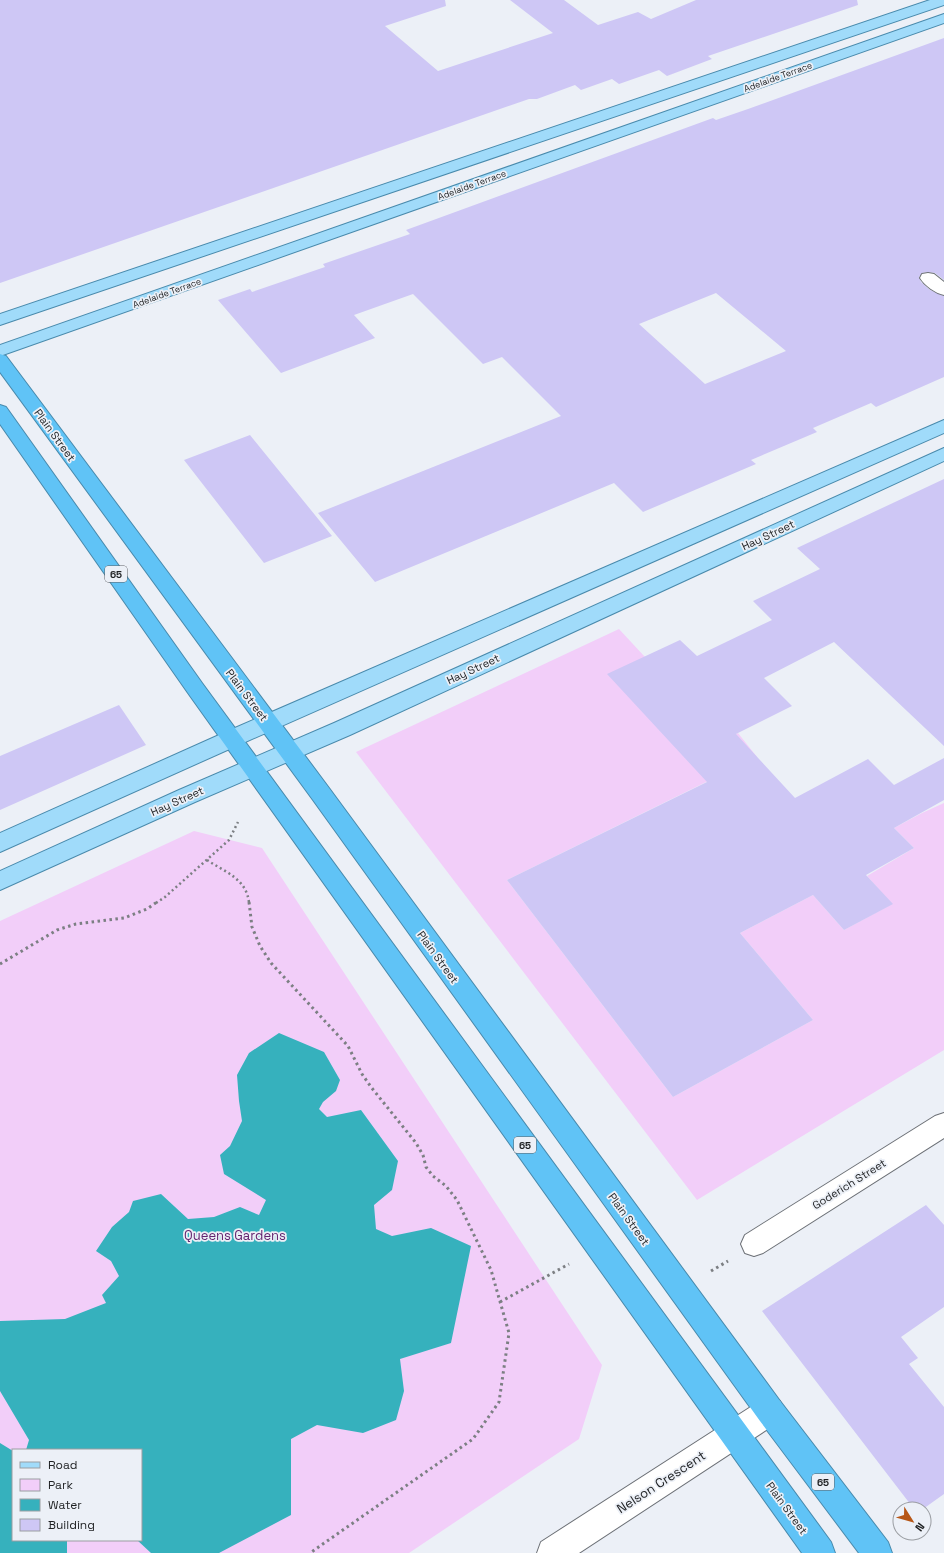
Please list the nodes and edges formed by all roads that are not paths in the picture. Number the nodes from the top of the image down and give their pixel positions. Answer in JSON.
{"nodes":[{"id":1,"x":944,"y":0,"type":"edge"},
{"id":2,"x":944,"y":18,"type":"edge"},
{"id":3,"x":928,"y":278,"type":"dead end"},
{"id":4,"x":944,"y":290,"type":"edge"},
{"id":5,"x":0,"y":320,"type":"edge"},
{"id":6,"x":0,"y":352,"type":"edge"},
{"id":7,"x":0,"y":360,"type":"edge"},
{"id":8,"x":0,"y":411,"type":"edge"},
{"id":9,"x":944,"y":426,"type":"edge"},
{"id":10,"x":944,"y":454,"type":"edge"},
{"id":11,"x":267,"y":722,"type":"junction"},
{"id":12,"x":232,"y":737,"type":"junction"},
{"id":13,"x":289,"y":753,"type":"junction"},
{"id":14,"x":253,"y":768,"type":"junction"},
{"id":15,"x":0,"y":843,"type":"edge"},
{"id":16,"x":0,"y":882,"type":"edge"},
{"id":17,"x":944,"y":1124,"type":"edge"},
{"id":18,"x":754,"y":1244,"type":"dead end"},
{"id":19,"x":770,"y":1411,"type":"junction"},
{"id":20,"x":733,"y":1434,"type":"junction"},
{"id":21,"x":552,"y":1553,"type":"edge"},
{"id":22,"x":820,"y":1553,"type":"edge"},
{"id":23,"x":877,"y":1553,"type":"edge"}],
"edges":[{"from":1,"to":5,"type":"main road","name":"Adelaide Terrace"},
{"from":2,"to":6,"type":"main road","name":"Adelaide Terrace"},
{"from":3,"to":4,"type":"street"},
{"from":7,"to":11,"type":"highway","name":"Plain Street","number":"65"},
{"from":8,"to":12,"type":"highway","name":"Plain Street","number":"65"},
{"from":9,"to":11,"type":"main road"},
{"from":10,"to":13,"type":"main road","name":"Hay Street"},
{"from":11,"to":12,"type":"main road"},
{"from":11,"to":13,"type":"highway","name":"Plain Street","number":"65"},
{"from":12,"to":14,"type":"highway","name":"Plain Street","number":"65"},
{"from":12,"to":15,"type":"main road"},
{"from":13,"to":14,"type":"main road","name":"Hay Street"},
{"from":13,"to":19,"type":"highway","name":"Plain Street","number":"65"},
{"from":14,"to":16,"type":"main road","name":"Hay Street"},
{"from":14,"to":20,"type":"highway","name":"Plain Street","number":"65"},
{"from":17,"to":18,"type":"street","name":"Goderich Street"},
{"from":19,"to":20,"type":"street","name":"Nelson Crescent"},
{"from":19,"to":23,"type":"highway","name":"Plain Street","number":"65"},
{"from":20,"to":21,"type":"street","name":"Nelson Crescent"},
{"from":20,"to":22,"type":"highway","name":"Plain Street","number":"65"}]}
